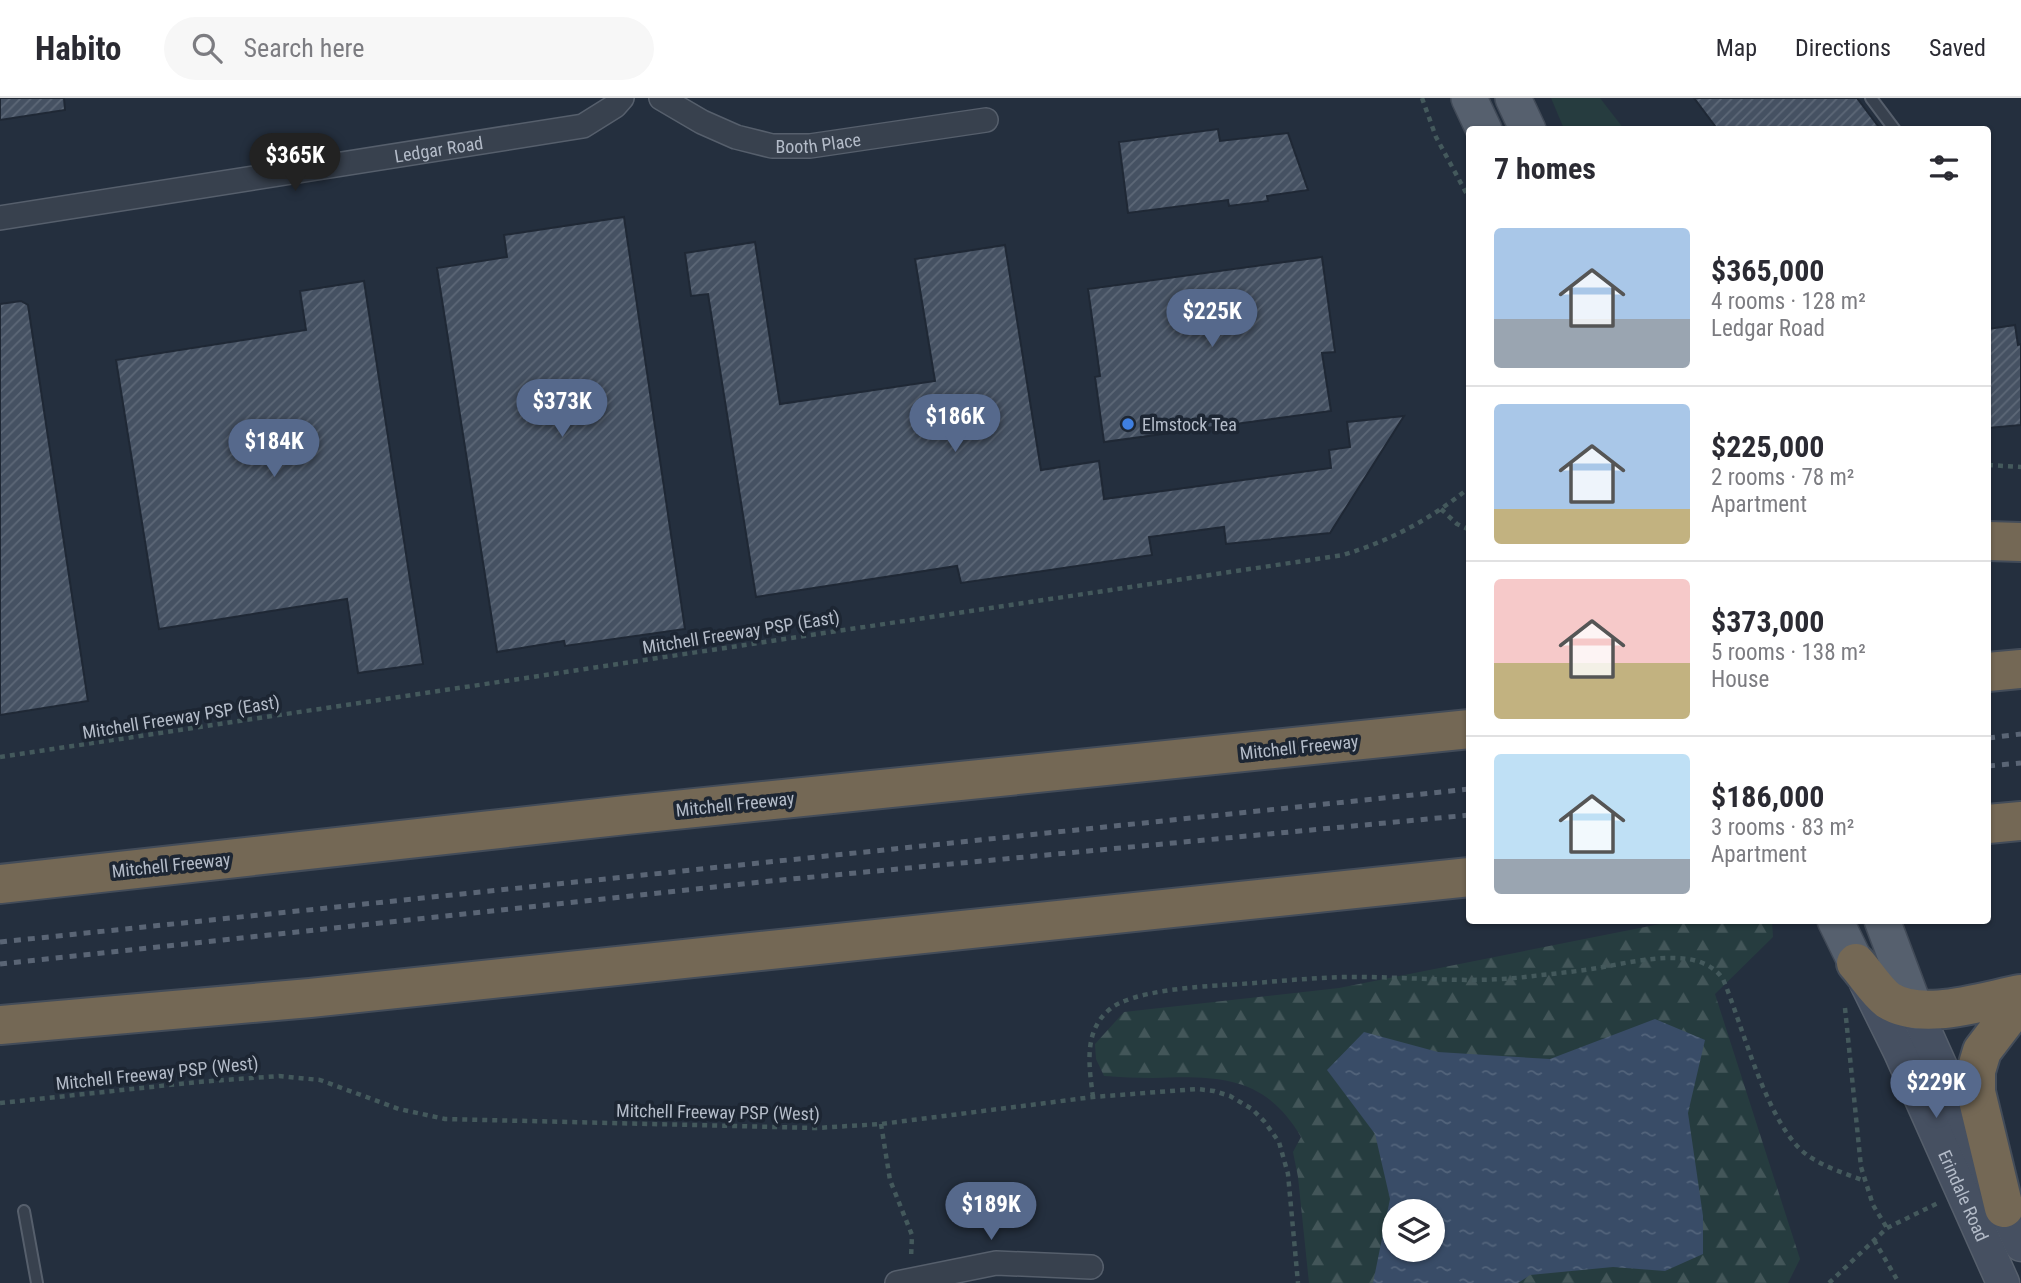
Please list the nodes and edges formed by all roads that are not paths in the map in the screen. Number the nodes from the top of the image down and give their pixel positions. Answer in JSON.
{"nodes":[{"id":1,"x":622,"y":98,"type":"edge"},
{"id":2,"x":661,"y":98,"type":"edge"},
{"id":3,"x":1469,"y":98,"type":"edge"},
{"id":4,"x":1513,"y":98,"type":"edge"},
{"id":5,"x":1871,"y":98,"type":"edge"},
{"id":6,"x":986,"y":120,"type":"dead end"},
{"id":7,"x":1482,"y":126,"type":"edge"},
{"id":8,"x":1526,"y":126,"type":"edge"},
{"id":9,"x":1892,"y":126,"type":"edge"},
{"id":10,"x":0,"y":218,"type":"edge"},
{"id":11,"x":1991,"y":541,"type":"edge"},
{"id":12,"x":2021,"y":542,"type":"edge"},
{"id":13,"x":2021,"y":669,"type":"edge"},
{"id":14,"x":1991,"y":672,"type":"edge"},
{"id":15,"x":1466,"y":729,"type":"edge"},
{"id":16,"x":2021,"y":821,"type":"edge"},
{"id":17,"x":1991,"y":824,"type":"edge"},
{"id":18,"x":1466,"y":877,"type":"edge"},
{"id":19,"x":0,"y":884,"type":"edge"},
{"id":20,"x":1837,"y":924,"type":"edge"},
{"id":21,"x":1883,"y":924,"type":"edge"},
{"id":22,"x":1856,"y":963,"type":"junction"},
{"id":23,"x":2021,"y":997,"type":"edge"},
{"id":24,"x":1916,"y":1011,"type":"junction"},
{"id":25,"x":0,"y":1025,"type":"edge"},
{"id":26,"x":2004,"y":1208,"type":"junction"},
{"id":27,"x":24,"y":1211,"type":"dead end"},
{"id":28,"x":2021,"y":1245,"type":"edge"},
{"id":29,"x":1091,"y":1267,"type":"dead end"},
{"id":30,"x":905,"y":1281,"type":"edge"},
{"id":31,"x":37,"y":1283,"type":"edge"},
{"id":32,"x":2003,"y":1283,"type":"edge"}],
"edges":[{"from":1,"to":10,"type":"street","name":"Ledgar Road"},
{"from":2,"to":6,"type":"street","name":"Booth Place"},
{"from":3,"to":7,"type":"main road"},
{"from":4,"to":8,"type":"main road"},
{"from":5,"to":9,"type":"lane"},
{"from":11,"to":12,"type":"highway"},
{"from":13,"to":14,"type":"highway"},
{"from":15,"to":19,"type":"highway","name":"Mitchell Freeway"},
{"from":16,"to":17,"type":"highway"},
{"from":18,"to":25,"type":"highway"},
{"from":20,"to":22,"type":"main road","name":"Erindale Road"},
{"from":21,"to":24,"type":"main road","name":"Erindale Road"},
{"from":22,"to":24,"type":"highway"},
{"from":22,"to":32,"type":"main road","name":"Erindale Road"},
{"from":23,"to":24,"type":"highway"},
{"from":23,"to":26,"type":"highway"},
{"from":24,"to":26,"type":"main road","name":"Erindale Road"},
{"from":26,"to":28,"type":"main road","name":"Erindale Road"},
{"from":27,"to":31,"type":"lane"},
{"from":29,"to":30,"type":"street"}]}
